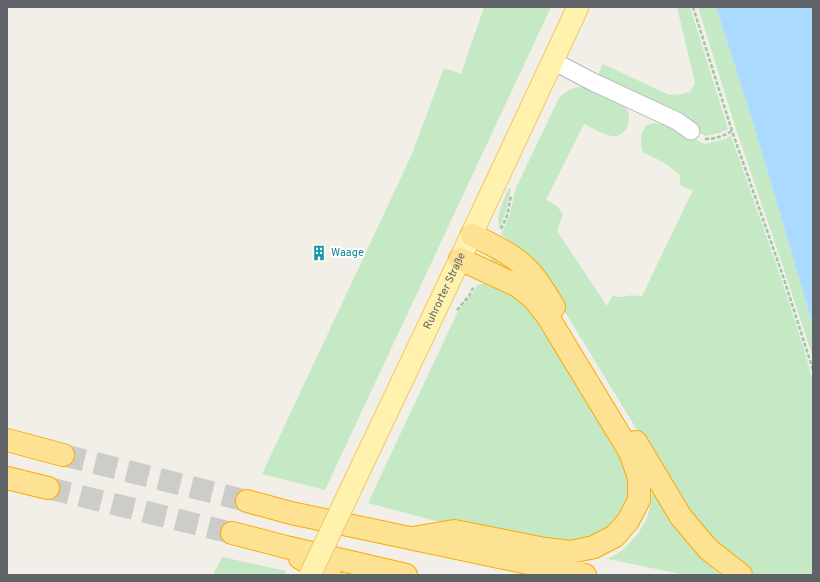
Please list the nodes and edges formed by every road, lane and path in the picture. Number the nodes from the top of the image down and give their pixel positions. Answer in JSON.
{"nodes":[{"id":1,"x":578,"y":7,"type":"edge"},
{"id":2,"x":693,"y":7,"type":"edge"},
{"id":3,"x":553,"y":61,"type":"junction"},
{"id":4,"x":684,"y":126,"type":"joint"},
{"id":5,"x":732,"y":131,"type":"junction"},
{"id":6,"x":472,"y":235,"type":"junction"},
{"id":7,"x":460,"y":260,"type":"junction"},
{"id":8,"x":813,"y":370,"type":"edge"},
{"id":9,"x":7,"y":440,"type":"edge"},
{"id":10,"x":63,"y":455,"type":"tunnel mouth"},
{"id":11,"x":7,"y":478,"type":"edge"},
{"id":12,"x":48,"y":488,"type":"tunnel mouth"},
{"id":13,"x":247,"y":501,"type":"tunnel mouth"},
{"id":14,"x":232,"y":533,"type":"tunnel mouth"},
{"id":15,"x":412,"y":538,"type":"junction"},
{"id":16,"x":286,"y":547,"type":"junction"},
{"id":17,"x":310,"y":575,"type":"edge"},
{"id":18,"x":330,"y":575,"type":"edge"},
{"id":19,"x":406,"y":575,"type":"edge"},
{"id":20,"x":585,"y":575,"type":"edge"},
{"id":21,"x":741,"y":575,"type":"edge"}],
"edges":[{"from":1,"to":3,"type":"main road","name":"Ruhrorter Straße"},
{"from":2,"to":5,"type":"path"},
{"from":3,"to":4,"type":"lane"},
{"from":3,"to":6,"type":"main road","name":"Ruhrorter Straße"},
{"from":4,"to":5,"type":"path"},
{"from":5,"to":8,"type":"path"},
{"from":6,"to":7,"type":"main road","name":"Ruhrorter Straße"},
{"from":6,"to":21,"type":"highway"},
{"from":7,"to":15,"type":"highway"},
{"from":7,"to":17,"type":"main road","name":"Ruhrorter Straße","bridge":true},
{"from":9,"to":10,"type":"highway"},
{"from":11,"to":12,"type":"highway"},
{"from":13,"to":15,"type":"highway"},
{"from":14,"to":16,"type":"highway"},
{"from":15,"to":20,"type":"highway"},
{"from":16,"to":18,"type":"highway"},
{"from":16,"to":19,"type":"highway"}]}
